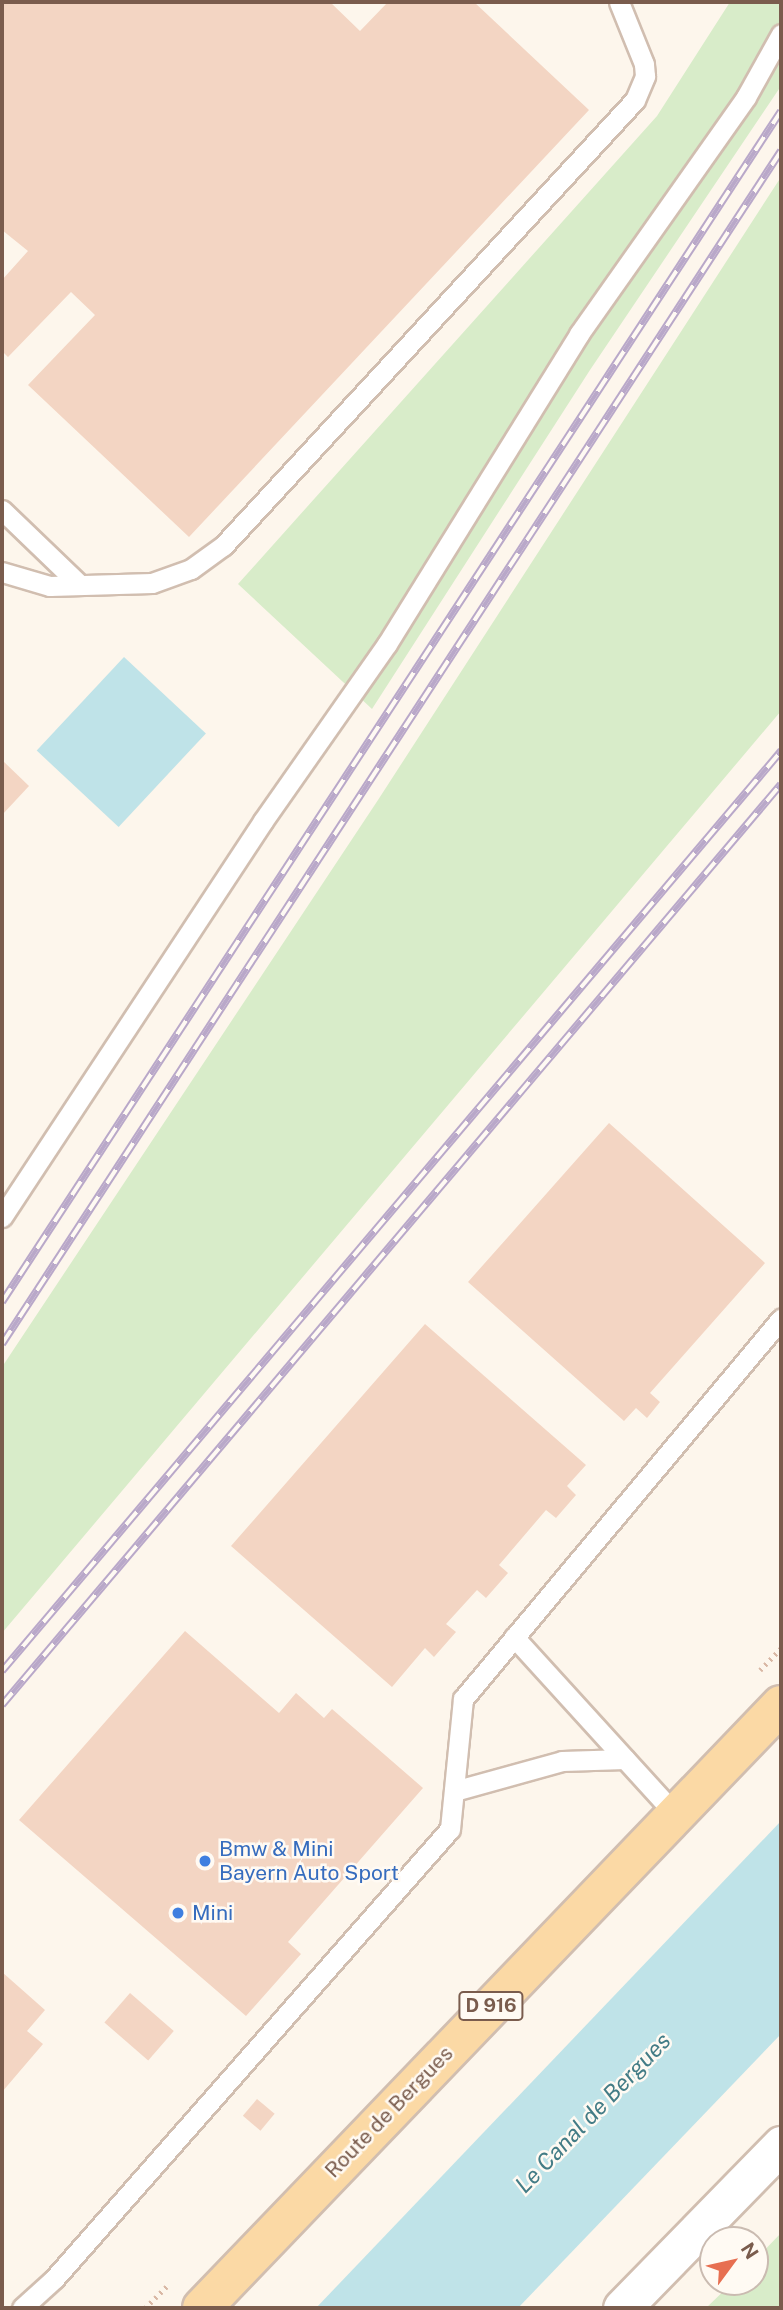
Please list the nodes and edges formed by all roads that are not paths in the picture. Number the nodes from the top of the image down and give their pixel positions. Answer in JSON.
{"nodes":[{"id":1,"x":619,"y":2,"type":"edge"},
{"id":2,"x":781,"y":34,"type":"edge"},
{"id":3,"x":2,"y":510,"type":"edge"},
{"id":4,"x":2,"y":572,"type":"edge"},
{"id":5,"x":79,"y":584,"type":"junction"},
{"id":6,"x":2,"y":1217,"type":"edge"},
{"id":7,"x":781,"y":1320,"type":"edge"},
{"id":8,"x":514,"y":1637,"type":"junction"},
{"id":9,"x":781,"y":1705,"type":"edge"},
{"id":10,"x":625,"y":1759,"type":"junction"},
{"id":11,"x":454,"y":1791,"type":"junction"},
{"id":12,"x":676,"y":1815,"type":"junction"},
{"id":13,"x":781,"y":2144,"type":"edge"},
{"id":14,"x":22,"y":2308,"type":"edge"},
{"id":15,"x":202,"y":2308,"type":"edge"},
{"id":16,"x":622,"y":2308,"type":"edge"}],
"edges":[{"from":1,"to":5,"type":"lane"},
{"from":2,"to":6,"type":"lane"},
{"from":3,"to":5,"type":"lane"},
{"from":4,"to":5,"type":"lane"},
{"from":7,"to":8,"type":"lane"},
{"from":8,"to":10,"type":"lane"},
{"from":8,"to":11,"type":"lane"},
{"from":9,"to":12,"type":"main road","name":"Route de Bergues","number":"D 916"},
{"from":10,"to":11,"type":"lane"},
{"from":10,"to":12,"type":"lane"},
{"from":11,"to":14,"type":"lane"},
{"from":12,"to":15,"type":"main road","name":"Route de Bergues","number":"D 916"},
{"from":13,"to":16,"type":"street"}]}
